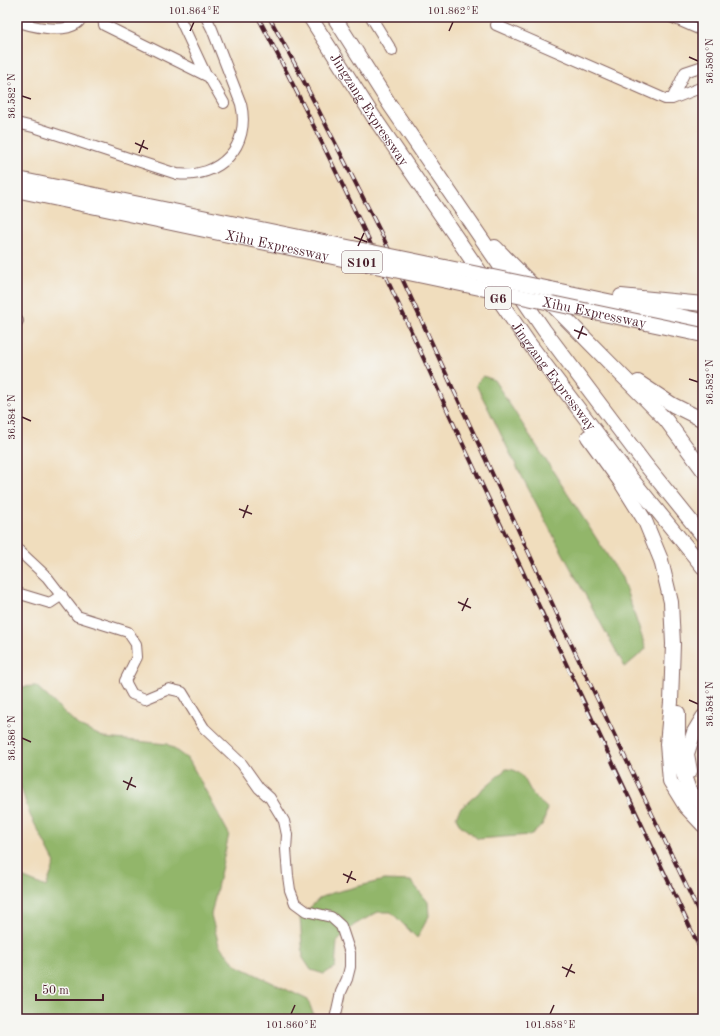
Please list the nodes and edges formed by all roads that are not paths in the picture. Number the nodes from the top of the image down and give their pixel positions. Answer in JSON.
{"nodes":[{"id":1,"x":82,"y":17,"type":"edge"},
{"id":2,"x":103,"y":17,"type":"edge"},
{"id":3,"x":179,"y":17,"type":"edge"},
{"id":4,"x":206,"y":17,"type":"edge"},
{"id":5,"x":310,"y":17,"type":"edge"},
{"id":6,"x":334,"y":17,"type":"edge"},
{"id":7,"x":371,"y":17,"type":"edge"},
{"id":8,"x":503,"y":17,"type":"edge"},
{"id":9,"x":671,"y":17,"type":"edge"},
{"id":10,"x":17,"y":21,"type":"edge"},
{"id":11,"x":703,"y":31,"type":"edge"},
{"id":12,"x":392,"y":51,"type":"dead end"},
{"id":13,"x":703,"y":66,"type":"edge"},
{"id":14,"x":206,"y":75,"type":"junction"},
{"id":15,"x":703,"y":90,"type":"edge"},
{"id":16,"x":672,"y":99,"type":"junction"},
{"id":17,"x":224,"y":103,"type":"dead end"},
{"id":18,"x":17,"y":123,"type":"edge"},
{"id":19,"x":19,"y":185,"type":"edge"},
{"id":20,"x":470,"y":222,"type":"junction"},
{"id":21,"x":551,"y":289,"type":"junction"},
{"id":22,"x":703,"y":304,"type":"edge"},
{"id":23,"x":703,"y":322,"type":"edge"},
{"id":24,"x":703,"y":335,"type":"edge"},
{"id":25,"x":528,"y":342,"type":"junction"},
{"id":26,"x":623,"y":375,"type":"junction"},
{"id":27,"x":703,"y":420,"type":"edge"},
{"id":28,"x":703,"y":470,"type":"edge"},
{"id":29,"x":703,"y":536,"type":"edge"},
{"id":30,"x":17,"y":549,"type":"edge"},
{"id":31,"x":703,"y":567,"type":"edge"},
{"id":32,"x":17,"y":593,"type":"edge"},
{"id":33,"x":62,"y":595,"type":"junction"},
{"id":34,"x":672,"y":669,"type":"junction"},
{"id":35,"x":703,"y":717,"type":"edge"},
{"id":36,"x":703,"y":798,"type":"edge"},
{"id":37,"x":703,"y":806,"type":"edge"},
{"id":38,"x":703,"y":826,"type":"edge"},
{"id":39,"x":335,"y":1019,"type":"edge"}],
"edges":[{"from":1,"to":10,"type":"street"},
{"from":2,"to":14,"type":"street"},
{"from":3,"to":14,"type":"street"},
{"from":4,"to":18,"type":"street"},
{"from":5,"to":25,"type":"highway","name":"Jingzang Expressway","number":"G6"},
{"from":6,"to":20,"type":"highway","name":"Jingzang Expressway","number":"G6"},
{"from":7,"to":12,"type":"street"},
{"from":8,"to":16,"type":"street"},
{"from":9,"to":11,"type":"street"},
{"from":13,"to":16,"type":"street"},
{"from":14,"to":17,"type":"street"},
{"from":15,"to":16,"type":"street"},
{"from":19,"to":21,"type":"highway","name":"Xihu Expressway","number":"S101","bridge":true},
{"from":19,"to":24,"type":"highway","name":"Xihu Expressway","number":"S101","bridge":true},
{"from":20,"to":26,"type":"highway"},
{"from":20,"to":29,"type":"highway","name":"Jingzang Expressway","number":"G6"},
{"from":21,"to":22,"type":"highway"},
{"from":21,"to":23,"type":"highway","number":"S101"},
{"from":25,"to":31,"type":"highway","name":"Jingzang Expressway","number":"G6"},
{"from":25,"to":34,"type":"highway"},
{"from":26,"to":27,"type":"highway"},
{"from":26,"to":28,"type":"highway"},
{"from":30,"to":33,"type":"street"},
{"from":32,"to":33,"type":"street"},
{"from":33,"to":39,"type":"street"},
{"from":34,"to":37,"type":"highway"},
{"from":34,"to":38,"type":"highway"},
{"from":35,"to":36,"type":"highway"}]}
